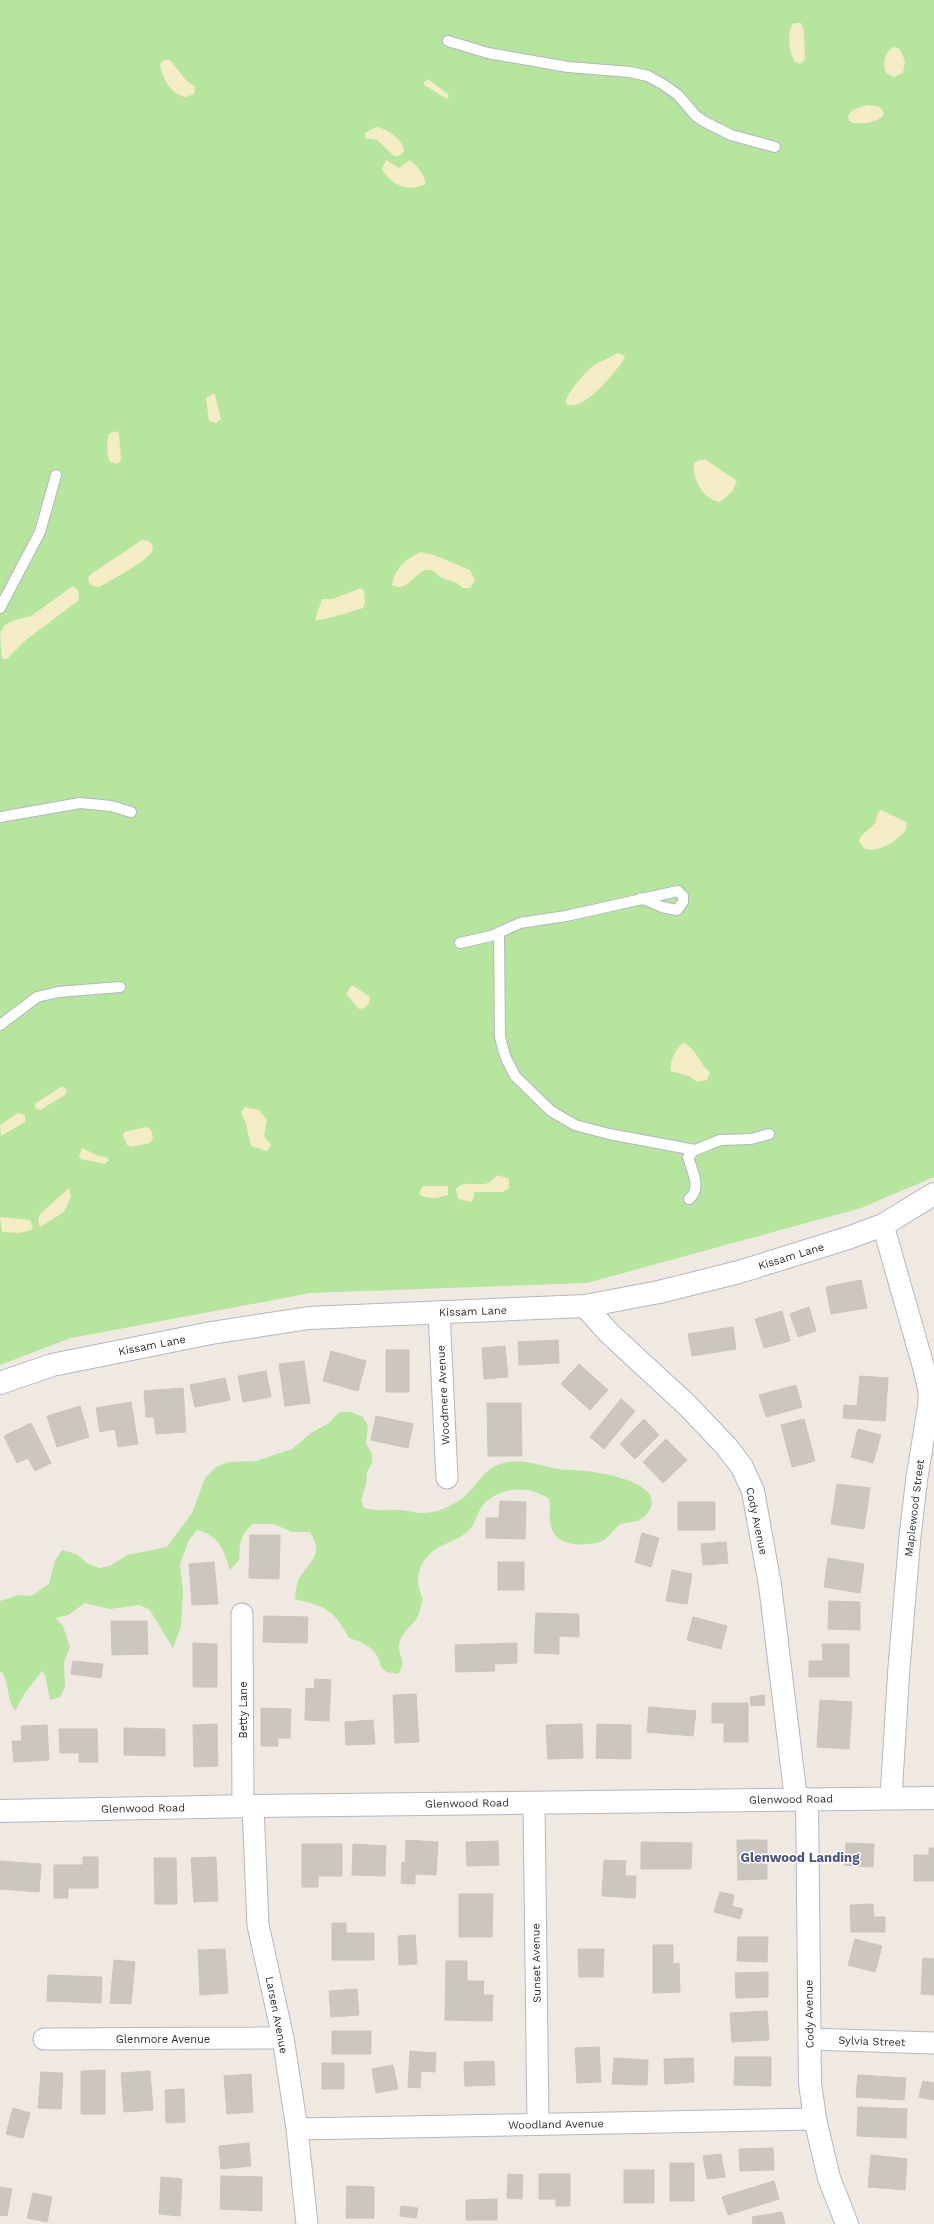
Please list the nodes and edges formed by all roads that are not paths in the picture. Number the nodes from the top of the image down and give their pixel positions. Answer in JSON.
{"nodes":[{"id":1,"x":448,"y":41,"type":"dead end"},
{"id":2,"x":775,"y":147,"type":"dead end"},
{"id":3,"x":56,"y":475,"type":"dead end"},
{"id":4,"x":0,"y":608,"type":"edge"},
{"id":5,"x":131,"y":812,"type":"dead end"},
{"id":6,"x":0,"y":817,"type":"edge"},
{"id":7,"x":641,"y":898,"type":"dead end"},
{"id":8,"x":499,"y":932,"type":"junction"},
{"id":9,"x":460,"y":943,"type":"dead end"},
{"id":10,"x":120,"y":987,"type":"dead end"},
{"id":11,"x":0,"y":1025,"type":"edge"},
{"id":12,"x":769,"y":1134,"type":"dead end"},
{"id":13,"x":695,"y":1150,"type":"junction"},
{"id":14,"x":934,"y":1194,"type":"edge"},
{"id":15,"x":689,"y":1199,"type":"dead end"},
{"id":16,"x":882,"y":1225,"type":"junction"},
{"id":17,"x":585,"y":1306,"type":"junction"},
{"id":18,"x":439,"y":1312,"type":"junction"},
{"id":19,"x":0,"y":1383,"type":"edge"},
{"id":20,"x":447,"y":1478,"type":"dead end"},
{"id":21,"x":242,"y":1614,"type":"dead end"},
{"id":22,"x":891,"y":1797,"type":"junction"},
{"id":23,"x":934,"y":1798,"type":"edge"},
{"id":24,"x":801,"y":1799,"type":"junction"},
{"id":25,"x":534,"y":1803,"type":"junction"},
{"id":26,"x":248,"y":1806,"type":"junction"},
{"id":27,"x":0,"y":1811,"type":"edge"},
{"id":28,"x":283,"y":2038,"type":"junction"},
{"id":29,"x":44,"y":2039,"type":"dead end"},
{"id":30,"x":809,"y":2039,"type":"junction"},
{"id":31,"x":934,"y":2043,"type":"edge"},
{"id":32,"x":816,"y":2119,"type":"junction"},
{"id":33,"x":538,"y":2124,"type":"junction"},
{"id":34,"x":297,"y":2129,"type":"junction"},
{"id":35,"x":307,"y":2224,"type":"edge"},
{"id":36,"x":847,"y":2224,"type":"edge"}],
"edges":[{"from":1,"to":2,"type":"lane"},
{"from":3,"to":4,"type":"lane"},
{"from":5,"to":6,"type":"lane"},
{"from":7,"to":8,"type":"lane"},
{"from":8,"to":9,"type":"lane"},
{"from":8,"to":13,"type":"lane"},
{"from":10,"to":11,"type":"lane"},
{"from":12,"to":13,"type":"lane"},
{"from":13,"to":15,"type":"lane"},
{"from":14,"to":16,"type":"street","name":"Kissam Lane"},
{"from":16,"to":17,"type":"street","name":"Kissam Lane"},
{"from":16,"to":22,"type":"street","name":"Maplewood Street"},
{"from":17,"to":18,"type":"street","name":"Kissam Lane"},
{"from":17,"to":24,"type":"street","name":"Cody Avenue"},
{"from":18,"to":19,"type":"street","name":"Kissam Lane"},
{"from":18,"to":20,"type":"street","name":"Woodmere Avenue"},
{"from":21,"to":26,"type":"street","name":"Betty Lane"},
{"from":22,"to":23,"type":"street","name":"Glenwood Road"},
{"from":22,"to":24,"type":"street","name":"Glenwood Road"},
{"from":24,"to":25,"type":"street","name":"Glenwood Road"},
{"from":24,"to":30,"type":"street","name":"Cody Avenue"},
{"from":25,"to":26,"type":"street","name":"Glenwood Road"},
{"from":25,"to":33,"type":"street","name":"Sunset Avenue"},
{"from":26,"to":27,"type":"street","name":"Glenwood Road"},
{"from":26,"to":28,"type":"street","name":"Larsen Avenue"},
{"from":28,"to":29,"type":"street","name":"Glenmore Avenue"},
{"from":28,"to":34,"type":"street","name":"Larsen Avenue"},
{"from":30,"to":31,"type":"street","name":"Sylvia Street"},
{"from":30,"to":32,"type":"street","name":"Cody Avenue"},
{"from":32,"to":33,"type":"street","name":"Woodland Avenue"},
{"from":32,"to":36,"type":"street","name":"Cody Avenue"},
{"from":33,"to":34,"type":"street","name":"Woodland Avenue"},
{"from":34,"to":35,"type":"street","name":"Larsen Avenue"}]}
